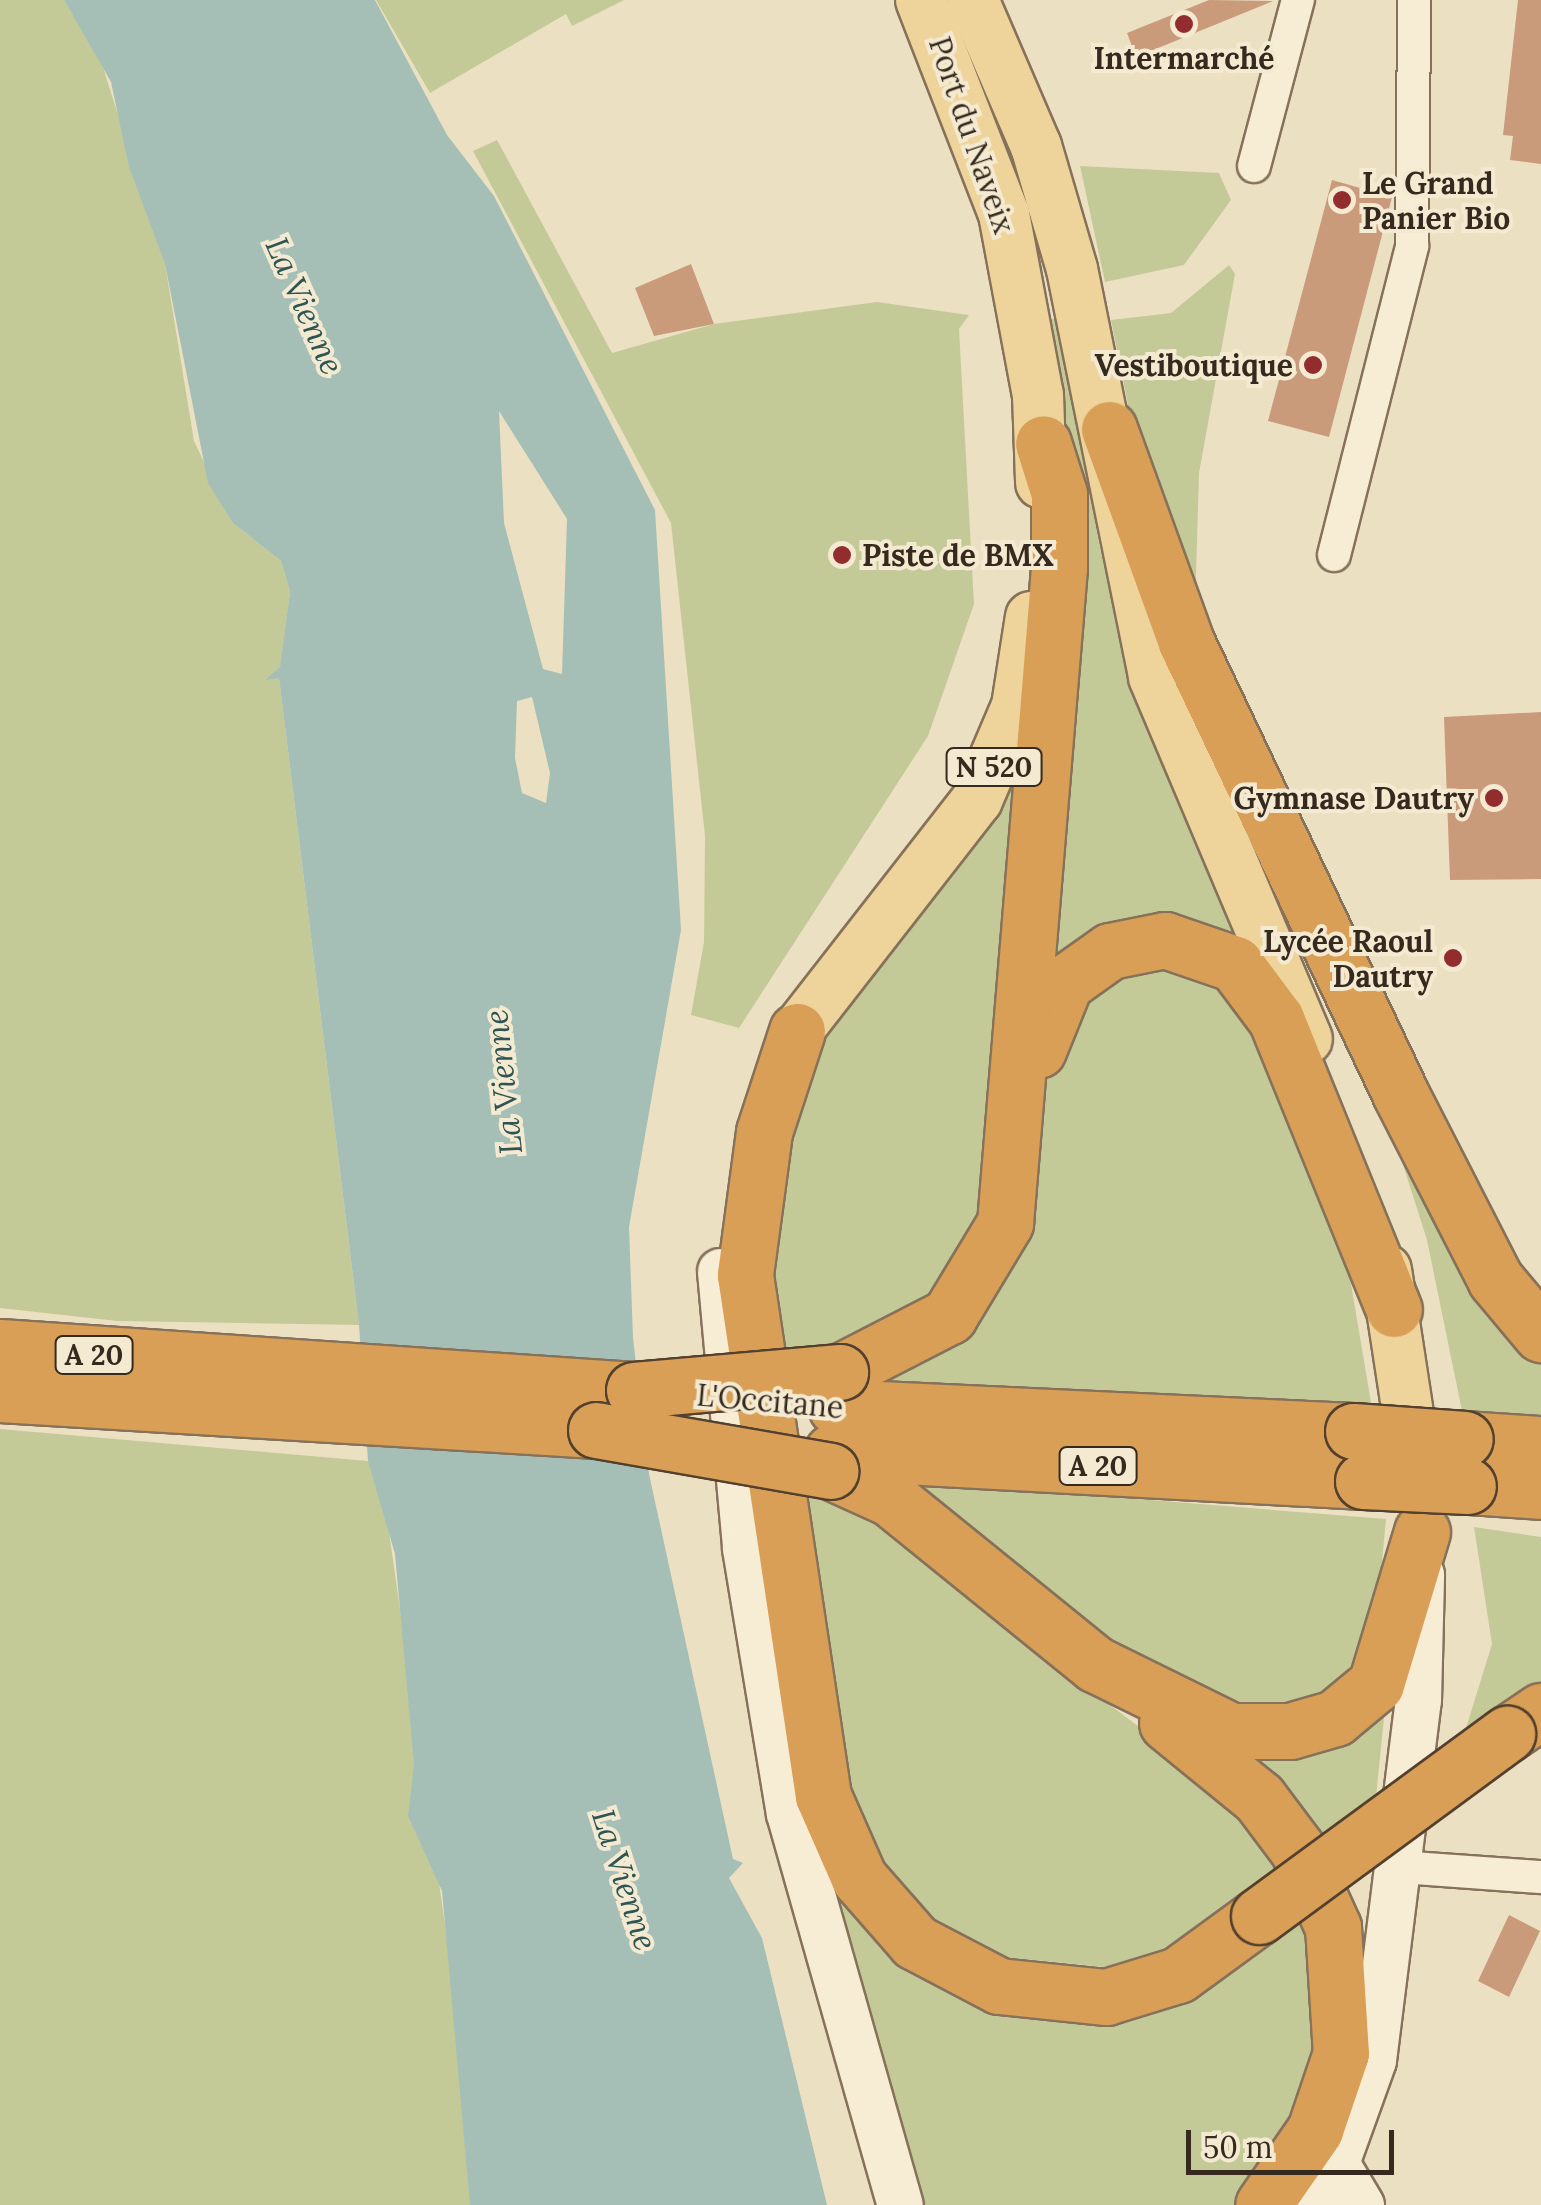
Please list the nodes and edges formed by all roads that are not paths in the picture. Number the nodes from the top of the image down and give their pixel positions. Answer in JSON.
{"nodes":[{"id":1,"x":922,"y":0,"type":"edge"},
{"id":2,"x":973,"y":0,"type":"edge"},
{"id":3,"x":1298,"y":0,"type":"edge"},
{"id":4,"x":1414,"y":0,"type":"edge"},
{"id":5,"x":1254,"y":166,"type":"dead end"},
{"id":6,"x":1109,"y":430,"type":"junction"},
{"id":7,"x":1043,"y":444,"type":"junction"},
{"id":8,"x":1334,"y":555,"type":"dead end"},
{"id":9,"x":797,"y":1031,"type":"junction"},
{"id":10,"x":1018,"y":1114,"type":"junction"},
{"id":11,"x":1394,"y":1309,"type":"junction"},
{"id":12,"x":1541,"y":1334,"type":"edge"},
{"id":13,"x":0,"y":1347,"type":"edge"},
{"id":14,"x":187,"y":1385,"type":"junction"},
{"id":15,"x":0,"y":1394,"type":"edge"},
{"id":16,"x":834,"y":1426,"type":"junction"},
{"id":17,"x":1541,"y":1444,"type":"edge"},
{"id":18,"x":1467,"y":1462,"type":"junction"},
{"id":19,"x":1541,"y":1491,"type":"edge"},
{"id":20,"x":1422,"y":1532,"type":"junction"},
{"id":21,"x":1094,"y":1664,"type":"junction"},
{"id":22,"x":1524,"y":1723,"type":"edge"},
{"id":23,"x":1400,"y":1868,"type":"junction"},
{"id":24,"x":1541,"y":1877,"type":"edge"},
{"id":25,"x":1336,"y":2163,"type":"junction"},
{"id":26,"x":900,"y":2205,"type":"edge"},
{"id":27,"x":1263,"y":2205,"type":"edge"},
{"id":28,"x":1306,"y":2205,"type":"edge"},
{"id":29,"x":1361,"y":2205,"type":"edge"}],
"edges":[{"from":1,"to":7,"type":"main road","name":"Port du Naveix","number":"N 520"},
{"from":2,"to":6,"type":"main road","name":"Port du Naveix"},
{"from":3,"to":5,"type":"street"},
{"from":4,"to":8,"type":"street"},
{"from":6,"to":11,"type":"main road","name":"Port du Naveix"},
{"from":6,"to":12,"type":"highway"},
{"from":7,"to":9,"type":"main road","number":"N 520"},
{"from":7,"to":10,"type":"highway"},
{"from":9,"to":22,"type":"highway","bridge":true},
{"from":9,"to":26,"type":"main road"},
{"from":10,"to":11,"type":"highway"},
{"from":10,"to":16,"type":"highway"},
{"from":11,"to":20,"type":"main road","name":"Port du Naveix"},
{"from":13,"to":14,"type":"highway","number":"A 20"},
{"from":14,"to":15,"type":"highway","number":"A 20"},
{"from":14,"to":16,"type":"highway","number":"A 20","bridge":true},
{"from":14,"to":16,"type":"highway","number":"A 20","bridge":true},
{"from":16,"to":18,"type":"highway","name":"L'Occitane","number":"A 20","bridge":true},
{"from":16,"to":21,"type":"highway"},
{"from":17,"to":18,"type":"highway","name":"L'Occitane","number":"A 20"},
{"from":18,"to":19,"type":"highway","name":"L'Occitane","number":"A 20"},
{"from":20,"to":21,"type":"highway"},
{"from":20,"to":23,"type":"main road"},
{"from":21,"to":27,"type":"highway"},
{"from":23,"to":24,"type":"street"},
{"from":23,"to":25,"type":"main road"},
{"from":25,"to":28,"type":"main road"},
{"from":25,"to":29,"type":"main road"}]}
